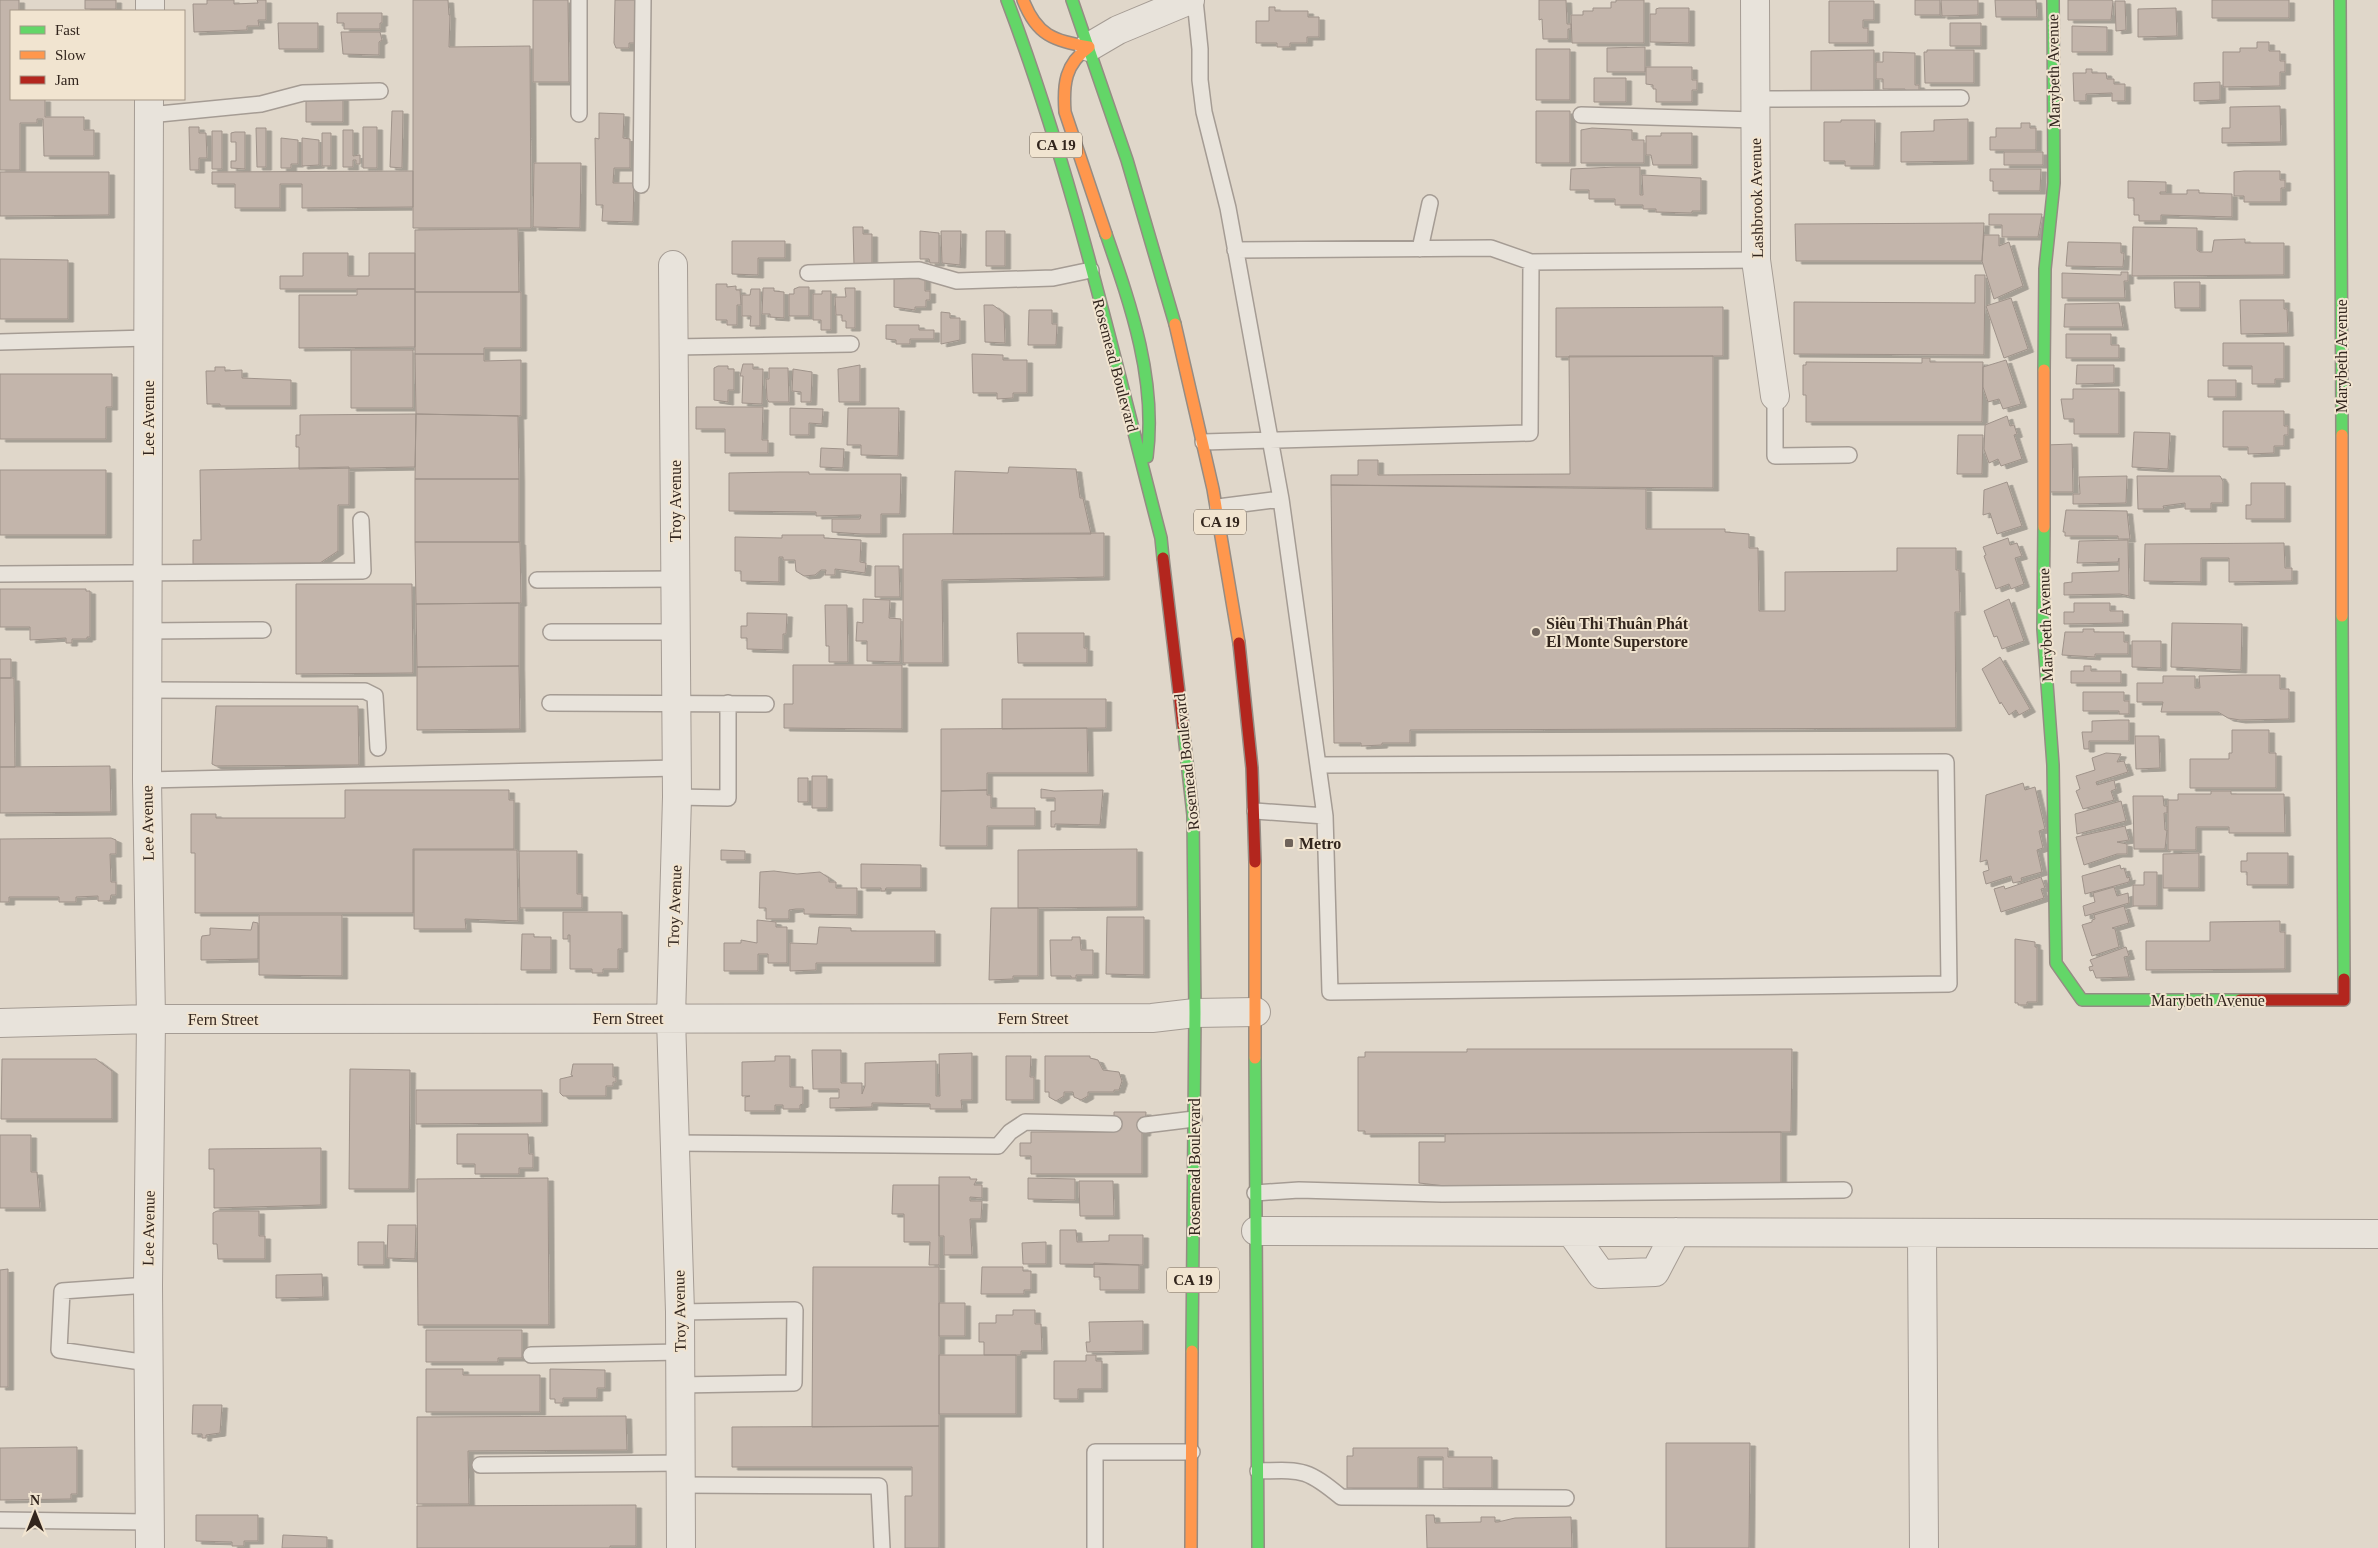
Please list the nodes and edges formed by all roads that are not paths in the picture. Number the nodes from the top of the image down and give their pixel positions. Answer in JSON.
{"nodes":[{"id":1,"x":579,"y":0,"type":"edge"},
{"id":2,"x":643,"y":0,"type":"edge"},
{"id":3,"x":1007,"y":0,"type":"edge"},
{"id":4,"x":1023,"y":0,"type":"edge"},
{"id":5,"x":1072,"y":0,"type":"edge"},
{"id":6,"x":1190,"y":0,"type":"edge"},
{"id":7,"x":1195,"y":0,"type":"edge"},
{"id":8,"x":1755,"y":0,"type":"edge"},
{"id":9,"x":2053,"y":0,"type":"edge"},
{"id":10,"x":2340,"y":0,"type":"edge"},
{"id":11,"x":1089,"y":47,"type":"junction"},
{"id":12,"x":380,"y":91,"type":"dead end"},
{"id":13,"x":1961,"y":98,"type":"dead end"},
{"id":14,"x":149,"y":107,"type":"edge"},
{"id":15,"x":1755,"y":109,"type":"junction"},
{"id":16,"x":579,"y":114,"type":"dead end"},
{"id":17,"x":1581,"y":115,"type":"dead end"},
{"id":18,"x":641,"y":185,"type":"dead end"},
{"id":19,"x":1430,"y":203,"type":"dead end"},
{"id":20,"x":1420,"y":249,"type":"junction"},
{"id":21,"x":1235,"y":250,"type":"junction"},
{"id":22,"x":1756,"y":260,"type":"junction"},
{"id":23,"x":1531,"y":262,"type":"junction"},
{"id":24,"x":673,"y":265,"type":"dead end"},
{"id":25,"x":1091,"y":270,"type":"junction"},
{"id":26,"x":808,"y":273,"type":"dead end"},
{"id":27,"x":148,"y":338,"type":"junction"},
{"id":28,"x":0,"y":342,"type":"edge"},
{"id":29,"x":851,"y":344,"type":"dead end"},
{"id":30,"x":674,"y":347,"type":"junction"},
{"id":31,"x":1775,"y":396,"type":"joint"},
{"id":32,"x":1272,"y":440,"type":"junction"},
{"id":33,"x":1203,"y":442,"type":"junction"},
{"id":34,"x":1849,"y":455,"type":"dead end"},
{"id":35,"x":1144,"y":471,"type":"junction"},
{"id":36,"x":1281,"y":499,"type":"junction"},
{"id":37,"x":1218,"y":507,"type":"junction"},
{"id":38,"x":361,"y":520,"type":"dead end"},
{"id":39,"x":0,"y":574,"type":"edge"},
{"id":40,"x":148,"y":574,"type":"junction"},
{"id":41,"x":675,"y":579,"type":"junction"},
{"id":42,"x":537,"y":580,"type":"dead end"},
{"id":43,"x":263,"y":630,"type":"dead end"},
{"id":44,"x":147,"y":631,"type":"junction"},
{"id":45,"x":551,"y":632,"type":"dead end"},
{"id":46,"x":676,"y":632,"type":"junction"},
{"id":47,"x":147,"y":690,"type":"junction"},
{"id":48,"x":550,"y":703,"type":"dead end"},
{"id":49,"x":676,"y":703,"type":"junction"},
{"id":50,"x":728,"y":703,"type":"junction"},
{"id":51,"x":766,"y":704,"type":"dead end"},
{"id":52,"x":378,"y":748,"type":"dead end"},
{"id":53,"x":1319,"y":766,"type":"junction"},
{"id":54,"x":677,"y":768,"type":"junction"},
{"id":55,"x":146,"y":780,"type":"junction"},
{"id":56,"x":677,"y":797,"type":"junction"},
{"id":57,"x":1255,"y":811,"type":"junction"},
{"id":58,"x":1325,"y":816,"type":"junction"},
{"id":59,"x":1256,"y":1012,"type":"junction"},
{"id":60,"x":1195,"y":1013,"type":"junction"},
{"id":61,"x":671,"y":1018,"type":"junction"},
{"id":62,"x":151,"y":1019,"type":"junction"},
{"id":63,"x":0,"y":1022,"type":"edge"},
{"id":64,"x":1194,"y":1119,"type":"junction"},
{"id":65,"x":1114,"y":1124,"type":"dead end"},
{"id":66,"x":1145,"y":1125,"type":"dead end"},
{"id":67,"x":674,"y":1143,"type":"junction"},
{"id":68,"x":1844,"y":1190,"type":"dead end"},
{"id":69,"x":1256,"y":1193,"type":"junction"},
{"id":70,"x":1256,"y":1231,"type":"junction"},
{"id":71,"x":1571,"y":1232,"type":"junction"},
{"id":72,"x":1676,"y":1232,"type":"junction"},
{"id":73,"x":1922,"y":1233,"type":"junction"},
{"id":74,"x":2378,"y":1234,"type":"edge"},
{"id":75,"x":148,"y":1285,"type":"junction"},
{"id":76,"x":680,"y":1312,"type":"junction"},
{"id":77,"x":680,"y":1352,"type":"junction"},
{"id":78,"x":531,"y":1355,"type":"dead end"},
{"id":79,"x":148,"y":1363,"type":"junction"},
{"id":80,"x":680,"y":1385,"type":"junction"},
{"id":81,"x":1192,"y":1452,"type":"junction"},
{"id":82,"x":480,"y":1465,"type":"dead end"},
{"id":83,"x":1258,"y":1471,"type":"junction"},
{"id":84,"x":681,"y":1474,"type":"junction"},
{"id":85,"x":1566,"y":1498,"type":"dead end"},
{"id":86,"x":0,"y":1520,"type":"edge"},
{"id":87,"x":150,"y":1535,"type":"edge"},
{"id":88,"x":681,"y":1548,"type":"edge"},
{"id":89,"x":882,"y":1548,"type":"edge"},
{"id":90,"x":1095,"y":1548,"type":"edge"},
{"id":91,"x":1191,"y":1548,"type":"edge"},
{"id":92,"x":1258,"y":1548,"type":"edge"},
{"id":93,"x":1924,"y":1548,"type":"edge"}],
"edges":[{"from":1,"to":16,"type":"lane"},
{"from":2,"to":18,"type":"lane"},
{"from":3,"to":25,"type":"main road","name":"Rosemead Boulevard","number":"CA 19"},
{"from":4,"to":11,"type":"main road"},
{"from":5,"to":11,"type":"main road","number":"CA 19"},
{"from":6,"to":11,"type":"street"},
{"from":7,"to":21,"type":"lane"},
{"from":8,"to":15,"type":"street","name":"Lashbrook Avenue"},
{"from":9,"to":10,"type":"main road","name":"Marybeth Avenue"},
{"from":11,"to":33,"type":"main road","number":"CA 19"},
{"from":11,"to":35,"type":"main road"},
{"from":12,"to":14,"type":"lane"},
{"from":13,"to":15,"type":"lane"},
{"from":14,"to":27,"type":"street","name":"Lee Avenue"},
{"from":15,"to":17,"type":"lane"},
{"from":15,"to":22,"type":"street","name":"Lashbrook Avenue"},
{"from":19,"to":20,"type":"lane"},
{"from":20,"to":21,"type":"lane"},
{"from":20,"to":23,"type":"lane"},
{"from":21,"to":32,"type":"lane"},
{"from":22,"to":23,"type":"lane"},
{"from":22,"to":31,"type":"street","name":"Lashbrook Avenue"},
{"from":23,"to":32,"type":"lane"},
{"from":24,"to":30,"type":"street","name":"Troy Avenue"},
{"from":25,"to":26,"type":"lane"},
{"from":25,"to":35,"type":"main road","name":"Rosemead Boulevard","number":"CA 19"},
{"from":27,"to":28,"type":"lane"},
{"from":27,"to":40,"type":"street","name":"Lee Avenue"},
{"from":29,"to":30,"type":"lane"},
{"from":30,"to":41,"type":"street","name":"Troy Avenue"},
{"from":31,"to":34,"type":"lane"},
{"from":32,"to":33,"type":"lane"},
{"from":32,"to":36,"type":"lane"},
{"from":33,"to":37,"type":"main road","number":"CA 19"},
{"from":35,"to":60,"type":"main road","name":"Rosemead Boulevard","number":"CA 19"},
{"from":36,"to":37,"type":"lane"},
{"from":36,"to":53,"type":"lane"},
{"from":37,"to":57,"type":"main road","number":"CA 19"},
{"from":38,"to":40,"type":"lane"},
{"from":39,"to":40,"type":"lane"},
{"from":40,"to":44,"type":"street","name":"Lee Avenue"},
{"from":41,"to":42,"type":"lane"},
{"from":41,"to":46,"type":"street","name":"Troy Avenue"},
{"from":43,"to":44,"type":"lane"},
{"from":44,"to":47,"type":"street","name":"Lee Avenue"},
{"from":45,"to":46,"type":"lane"},
{"from":46,"to":49,"type":"street","name":"Troy Avenue"},
{"from":47,"to":52,"type":"lane"},
{"from":47,"to":55,"type":"street","name":"Lee Avenue"},
{"from":48,"to":49,"type":"lane"},
{"from":49,"to":50,"type":"lane"},
{"from":49,"to":54,"type":"street","name":"Troy Avenue"},
{"from":50,"to":51,"type":"lane"},
{"from":50,"to":56,"type":"lane"},
{"from":53,"to":58,"type":"lane"},
{"from":53,"to":58,"type":"lane"},
{"from":54,"to":55,"type":"lane"},
{"from":54,"to":56,"type":"street","name":"Troy Avenue"},
{"from":55,"to":62,"type":"street","name":"Lee Avenue"},
{"from":56,"to":61,"type":"street","name":"Troy Avenue"},
{"from":57,"to":58,"type":"lane"},
{"from":57,"to":59,"type":"main road","number":"CA 19"},
{"from":59,"to":60,"type":"street","name":"Fern Street"},
{"from":59,"to":69,"type":"main road","number":"CA 19"},
{"from":60,"to":61,"type":"street","name":"Fern Street"},
{"from":60,"to":64,"type":"main road","name":"Rosemead Boulevard","number":"CA 19"},
{"from":61,"to":62,"type":"street","name":"Fern Street"},
{"from":61,"to":67,"type":"street","name":"Troy Avenue"},
{"from":62,"to":63,"type":"street","name":"Fern Street"},
{"from":62,"to":75,"type":"street","name":"Lee Avenue"},
{"from":64,"to":66,"type":"lane"},
{"from":64,"to":81,"type":"main road","name":"Rosemead Boulevard","number":"CA 19"},
{"from":65,"to":67,"type":"lane"},
{"from":67,"to":76,"type":"street","name":"Troy Avenue"},
{"from":68,"to":69,"type":"lane"},
{"from":69,"to":70,"type":"main road","number":"CA 19"},
{"from":70,"to":71,"type":"street"},
{"from":70,"to":83,"type":"main road","number":"CA 19"},
{"from":71,"to":72,"type":"street"},
{"from":71,"to":72,"type":"street"},
{"from":72,"to":73,"type":"street"},
{"from":73,"to":74,"type":"street"},
{"from":73,"to":93,"type":"street"},
{"from":75,"to":79,"type":"street","name":"Lee Avenue"},
{"from":75,"to":79,"type":"lane"},
{"from":76,"to":77,"type":"street","name":"Troy Avenue"},
{"from":76,"to":80,"type":"lane"},
{"from":77,"to":78,"type":"lane"},
{"from":77,"to":80,"type":"street","name":"Troy Avenue"},
{"from":79,"to":87,"type":"street","name":"Lee Avenue"},
{"from":80,"to":84,"type":"street","name":"Troy Avenue"},
{"from":81,"to":90,"type":"lane"},
{"from":81,"to":91,"type":"main road","name":"Rosemead Boulevard","number":"CA 19"},
{"from":82,"to":84,"type":"lane"},
{"from":83,"to":85,"type":"lane"},
{"from":83,"to":92,"type":"main road","number":"CA 19"},
{"from":84,"to":88,"type":"street","name":"Troy Avenue"},
{"from":84,"to":89,"type":"lane"},
{"from":86,"to":87,"type":"lane"}]}
